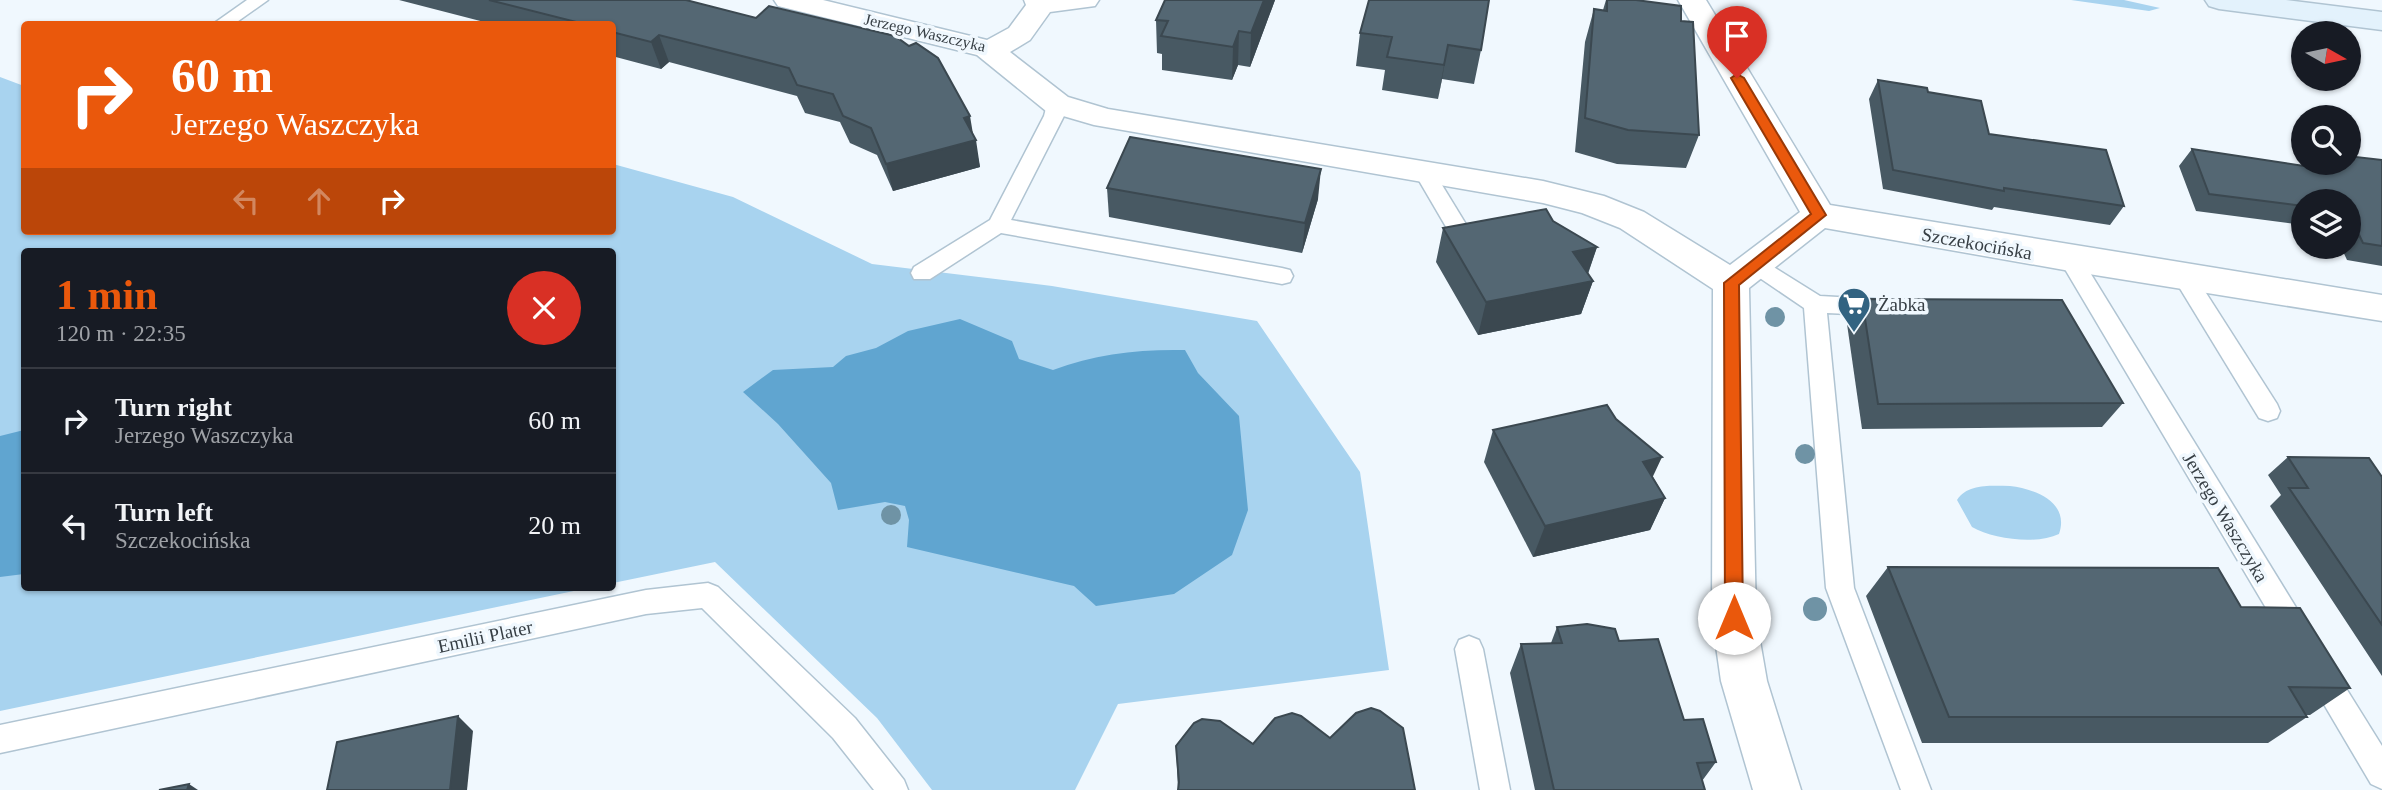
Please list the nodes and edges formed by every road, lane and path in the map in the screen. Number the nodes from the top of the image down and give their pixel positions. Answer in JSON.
{"nodes":[{"id":1,"x":259,"y":0,"type":"edge"},
{"id":2,"x":788,"y":0,"type":"edge"},
{"id":3,"x":1085,"y":0,"type":"edge"},
{"id":4,"x":2219,"y":0,"type":"edge"},
{"id":5,"x":1039,"y":3,"type":"edge"},
{"id":6,"x":1694,"y":4,"type":"edge"},
{"id":7,"x":1661,"y":6,"type":"edge"},
{"id":8,"x":227,"y":21,"type":"edge"},
{"id":9,"x":2382,"y":21,"type":"edge"},
{"id":10,"x":988,"y":49,"type":"junction"},
{"id":11,"x":1057,"y":104,"type":"junction"},
{"id":12,"x":1424,"y":172,"type":"junction"},
{"id":13,"x":1819,"y":215,"type":"junction"},
{"id":14,"x":998,"y":225,"type":"junction"},
{"id":15,"x":1467,"y":244,"type":"edge"},
{"id":16,"x":2070,"y":259,"type":"junction"},
{"id":17,"x":922,"y":273,"type":"dead end"},
{"id":18,"x":1744,"y":273,"type":"junction"},
{"id":19,"x":1282,"y":276,"type":"dead end"},
{"id":20,"x":2184,"y":277,"type":"junction"},
{"id":21,"x":1815,"y":304,"type":"junction"},
{"id":22,"x":2382,"y":308,"type":"edge"},
{"id":23,"x":1920,"y":309,"type":"edge"},
{"id":24,"x":2268,"y":411,"type":"dead end"},
{"id":25,"x":1469,"y":649,"type":"dead end"},
{"id":26,"x":0,"y":739,"type":"edge"},
{"id":27,"x":2382,"y":774,"type":"edge"},
{"id":28,"x":894,"y":790,"type":"edge"},
{"id":29,"x":1495,"y":790,"type":"edge"},
{"id":30,"x":1777,"y":790,"type":"edge"},
{"id":31,"x":1916,"y":790,"type":"edge"}],
"edges":[{"from":1,"to":8,"type":"lane"},
{"from":2,"to":10,"type":"street","name":"Jerzego Waszczyka"},
{"from":3,"to":5,"type":"street"},
{"from":4,"to":9,"type":"main road"},
{"from":5,"to":10,"type":"street","name":"Jerzego Waszczyka"},
{"from":6,"to":7,"type":"street"},
{"from":6,"to":13,"type":"street"},
{"from":10,"to":11,"type":"street"},
{"from":11,"to":12,"type":"street"},
{"from":11,"to":14,"type":"lane"},
{"from":12,"to":15,"type":"lane"},
{"from":12,"to":18,"type":"street"},
{"from":13,"to":16,"type":"street","name":"Szczekocińska"},
{"from":13,"to":18,"type":"street"},
{"from":14,"to":17,"type":"lane"},
{"from":14,"to":19,"type":"lane"},
{"from":16,"to":20,"type":"street","name":"Szczekocińska"},
{"from":16,"to":27,"type":"lane","name":"Jerzego Waszczyka"},
{"from":18,"to":21,"type":"lane"},
{"from":18,"to":30,"type":"street"},
{"from":20,"to":22,"type":"street","name":"Szczekocińska"},
{"from":20,"to":24,"type":"lane"},
{"from":21,"to":23,"type":"lane"},
{"from":21,"to":31,"type":"lane"},
{"from":25,"to":29,"type":"lane"},
{"from":26,"to":28,"type":"lane","name":"Emilii Plater"}]}
